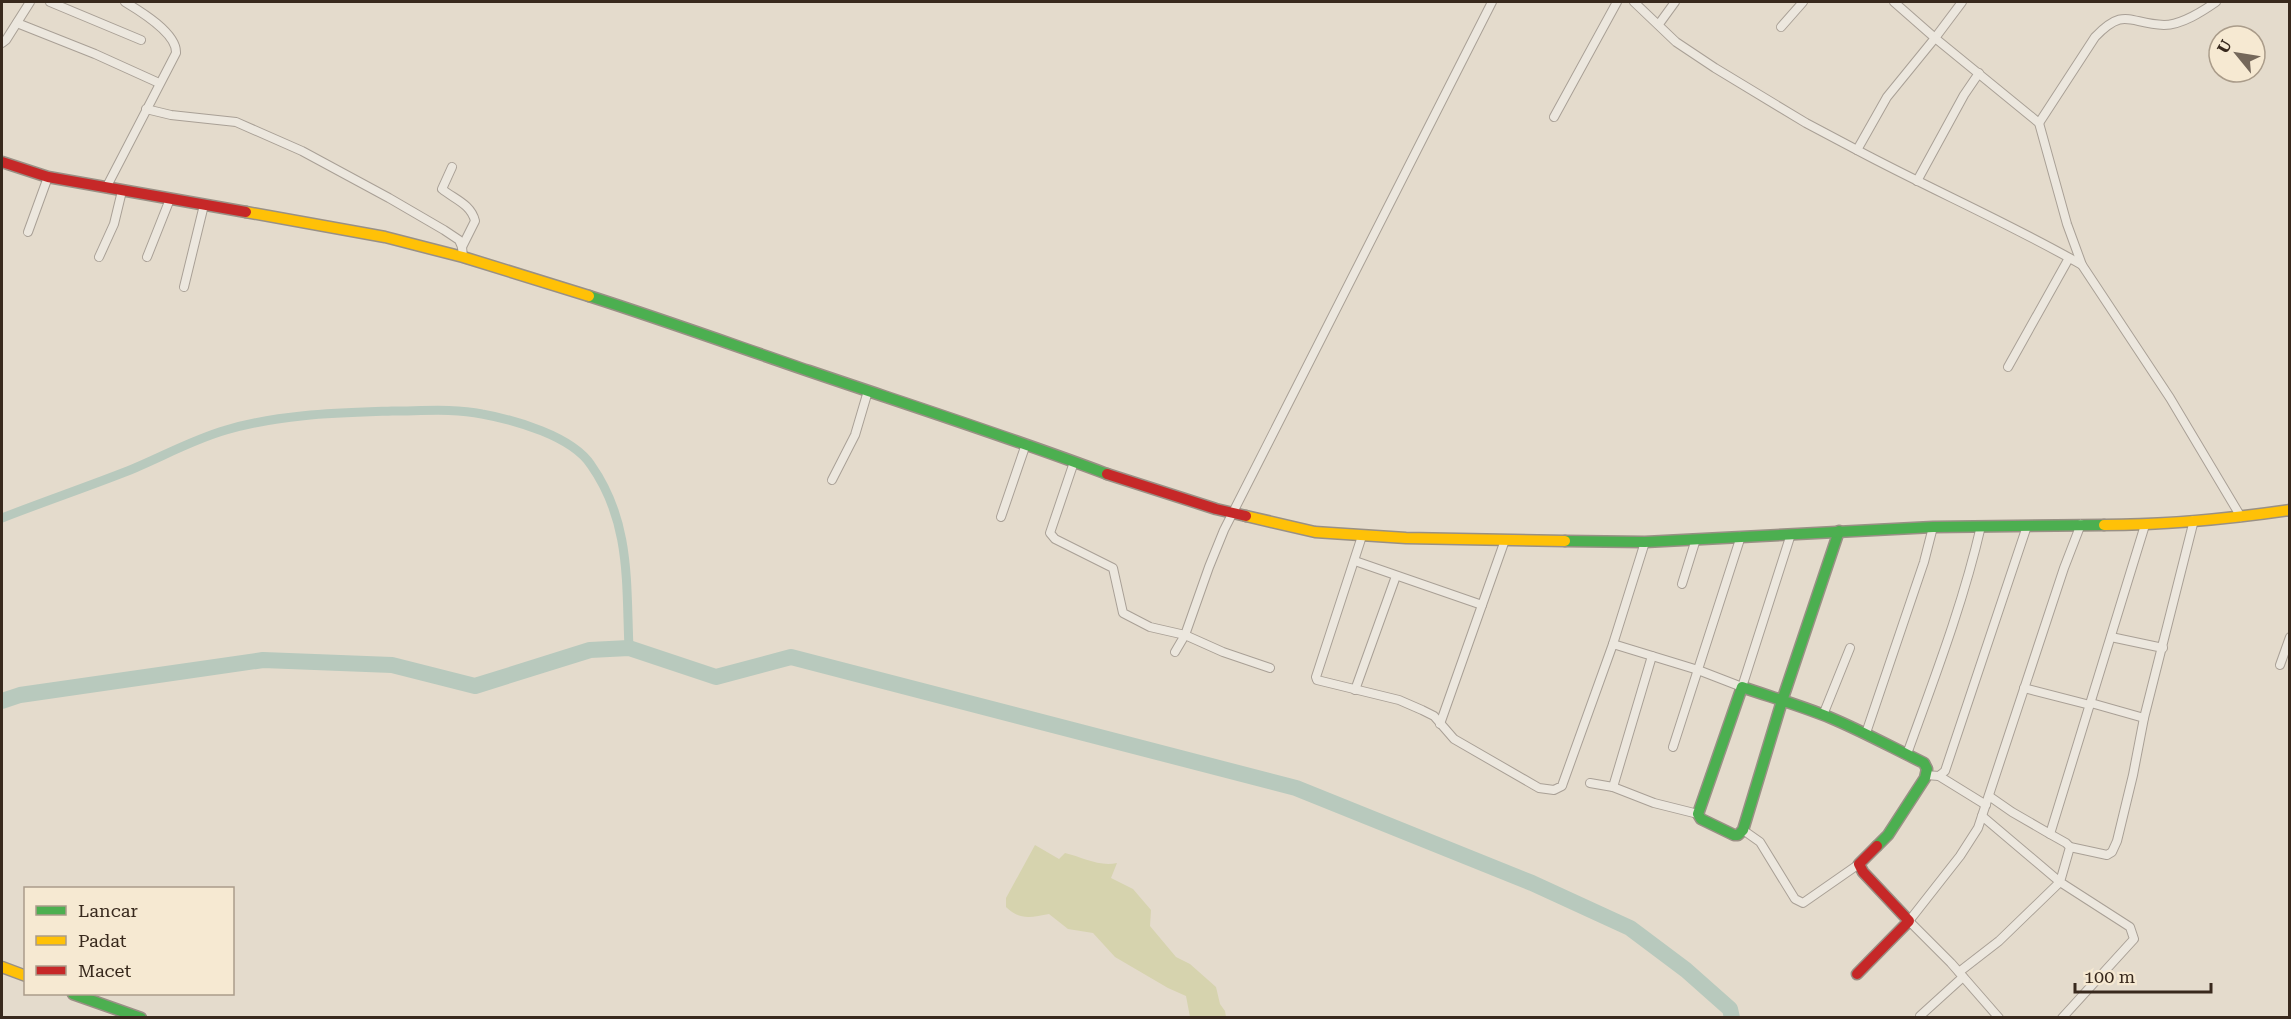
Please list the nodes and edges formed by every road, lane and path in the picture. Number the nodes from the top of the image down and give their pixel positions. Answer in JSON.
{"nodes":[{"id":1,"x":30,"y":2,"type":"edge"},
{"id":2,"x":50,"y":2,"type":"edge"},
{"id":3,"x":124,"y":2,"type":"edge"},
{"id":4,"x":1492,"y":2,"type":"edge"},
{"id":5,"x":1617,"y":2,"type":"edge"},
{"id":6,"x":1634,"y":2,"type":"edge"},
{"id":7,"x":1675,"y":2,"type":"edge"},
{"id":8,"x":1803,"y":2,"type":"edge"},
{"id":9,"x":1894,"y":2,"type":"edge"},
{"id":10,"x":1962,"y":2,"type":"edge"},
{"id":11,"x":2216,"y":2,"type":"edge"},
{"id":12,"x":17,"y":23,"type":"junction"},
{"id":13,"x":1659,"y":24,"type":"junction"},
{"id":14,"x":1781,"y":27,"type":"dead end"},
{"id":15,"x":1935,"y":38,"type":"junction"},
{"id":16,"x":141,"y":40,"type":"dead end"},
{"id":17,"x":2,"y":43,"type":"edge"},
{"id":18,"x":1979,"y":73,"type":"junction"},
{"id":19,"x":159,"y":83,"type":"junction"},
{"id":20,"x":148,"y":104,"type":"junction"},
{"id":21,"x":1554,"y":117,"type":"dead end"},
{"id":22,"x":2039,"y":123,"type":"junction"},
{"id":23,"x":1857,"y":150,"type":"junction"},
{"id":24,"x":2,"y":162,"type":"edge"},
{"id":25,"x":452,"y":167,"type":"dead end"},
{"id":26,"x":48,"y":177,"type":"junction"},
{"id":27,"x":1917,"y":182,"type":"junction"},
{"id":28,"x":106,"y":188,"type":"junction"},
{"id":29,"x":122,"y":191,"type":"junction"},
{"id":30,"x":170,"y":199,"type":"junction"},
{"id":31,"x":204,"y":205,"type":"junction"},
{"id":32,"x":28,"y":232,"type":"dead end"},
{"id":33,"x":463,"y":252,"type":"junction"},
{"id":34,"x":99,"y":257,"type":"dead end"},
{"id":35,"x":147,"y":257,"type":"dead end"},
{"id":36,"x":2069,"y":258,"type":"junction"},
{"id":37,"x":2082,"y":265,"type":"junction"},
{"id":38,"x":184,"y":287,"type":"dead end"},
{"id":39,"x":2008,"y":367,"type":"dead end"},
{"id":40,"x":868,"y":391,"type":"junction"},
{"id":41,"x":1026,"y":444,"type":"junction"},
{"id":42,"x":1074,"y":462,"type":"junction"},
{"id":43,"x":832,"y":480,"type":"dead end"},
{"id":44,"x":2289,"y":510,"type":"edge"},
{"id":45,"x":1234,"y":513,"type":"junction"},
{"id":46,"x":1001,"y":517,"type":"dead end"},
{"id":47,"x":2241,"y":517,"type":"junction"},
{"id":48,"x":2194,"y":520,"type":"junction"},
{"id":49,"x":2081,"y":524,"type":"junction"},
{"id":50,"x":2145,"y":525,"type":"junction"},
{"id":51,"x":1981,"y":526,"type":"junction"},
{"id":52,"x":2027,"y":526,"type":"junction"},
{"id":53,"x":1933,"y":527,"type":"junction"},
{"id":54,"x":1839,"y":531,"type":"junction"},
{"id":55,"x":1791,"y":534,"type":"junction"},
{"id":56,"x":1362,"y":536,"type":"junction"},
{"id":57,"x":1741,"y":536,"type":"junction"},
{"id":58,"x":1696,"y":539,"type":"junction"},
{"id":59,"x":1505,"y":540,"type":"junction"},
{"id":60,"x":1645,"y":542,"type":"junction"},
{"id":61,"x":1355,"y":561,"type":"junction"},
{"id":62,"x":1396,"y":576,"type":"junction"},
{"id":63,"x":1682,"y":584,"type":"dead end"},
{"id":64,"x":1482,"y":605,"type":"junction"},
{"id":65,"x":1185,"y":635,"type":"junction"},
{"id":66,"x":2111,"y":637,"type":"junction"},
{"id":67,"x":2289,"y":637,"type":"edge"},
{"id":68,"x":1613,"y":644,"type":"junction"},
{"id":69,"x":1850,"y":648,"type":"dead end"},
{"id":70,"x":2163,"y":648,"type":"junction"},
{"id":71,"x":1175,"y":652,"type":"dead end"},
{"id":72,"x":1652,"y":656,"type":"junction"},
{"id":73,"x":2280,"y":665,"type":"dead end"},
{"id":74,"x":1270,"y":668,"type":"dead end"},
{"id":75,"x":1698,"y":670,"type":"junction"},
{"id":76,"x":1742,"y":687,"type":"junction"},
{"id":77,"x":2024,"y":688,"type":"junction"},
{"id":78,"x":1355,"y":690,"type":"junction"},
{"id":79,"x":1782,"y":701,"type":"junction"},
{"id":80,"x":2090,"y":704,"type":"junction"},
{"id":81,"x":1823,"y":715,"type":"junction"},
{"id":82,"x":2144,"y":718,"type":"junction"},
{"id":83,"x":1440,"y":724,"type":"junction"},
{"id":84,"x":1866,"y":733,"type":"junction"},
{"id":85,"x":1673,"y":747,"type":"dead end"},
{"id":86,"x":1907,"y":754,"type":"junction"},
{"id":87,"x":1926,"y":775,"type":"junction"},
{"id":88,"x":1939,"y":776,"type":"junction"},
{"id":89,"x":1590,"y":783,"type":"dead end"},
{"id":90,"x":1612,"y":787,"type":"junction"},
{"id":91,"x":1989,"y":796,"type":"junction"},
{"id":92,"x":1986,"y":805,"type":"junction"},
{"id":93,"x":1698,"y":814,"type":"junction"},
{"id":94,"x":1982,"y":816,"type":"junction"},
{"id":95,"x":1743,"y":830,"type":"junction"},
{"id":96,"x":2050,"y":834,"type":"junction"},
{"id":97,"x":2070,"y":847,"type":"junction"},
{"id":98,"x":1859,"y":864,"type":"junction"},
{"id":99,"x":2060,"y":882,"type":"junction"},
{"id":100,"x":1909,"y":921,"type":"junction"},
{"id":101,"x":2,"y":968,"type":"edge"},
{"id":102,"x":1857,"y":974,"type":"dead end"},
{"id":103,"x":1961,"y":974,"type":"junction"},
{"id":104,"x":24,"y":975,"type":"edge"},
{"id":105,"x":79,"y":995,"type":"edge"},
{"id":106,"x":1920,"y":1016,"type":"dead end"},
{"id":107,"x":141,"y":1017,"type":"edge"},
{"id":108,"x":1999,"y":1017,"type":"edge"},
{"id":109,"x":2062,"y":1017,"type":"edge"}],
"edges":[{"from":1,"to":12,"type":"street"},
{"from":2,"to":16,"type":"street"},
{"from":3,"to":19,"type":"street"},
{"from":4,"to":45,"type":"street"},
{"from":5,"to":21,"type":"street"},
{"from":6,"to":13,"type":"street"},
{"from":7,"to":13,"type":"street"},
{"from":8,"to":14,"type":"street"},
{"from":9,"to":15,"type":"street"},
{"from":10,"to":15,"type":"street"},
{"from":11,"to":22,"type":"street"},
{"from":12,"to":17,"type":"street"},
{"from":12,"to":19,"type":"street"},
{"from":13,"to":23,"type":"street"},
{"from":15,"to":18,"type":"street"},
{"from":15,"to":23,"type":"street"},
{"from":18,"to":22,"type":"street"},
{"from":18,"to":27,"type":"street"},
{"from":19,"to":20,"type":"street"},
{"from":20,"to":28,"type":"street"},
{"from":20,"to":33,"type":"street"},
{"from":22,"to":37,"type":"street"},
{"from":23,"to":27,"type":"street"},
{"from":24,"to":26,"type":"main road"},
{"from":25,"to":33,"type":"street"},
{"from":26,"to":28,"type":"main road"},
{"from":26,"to":32,"type":"street"},
{"from":27,"to":36,"type":"street"},
{"from":28,"to":29,"type":"main road"},
{"from":29,"to":30,"type":"main road"},
{"from":29,"to":34,"type":"street"},
{"from":30,"to":31,"type":"main road"},
{"from":30,"to":35,"type":"street"},
{"from":31,"to":33,"type":"main road"},
{"from":31,"to":38,"type":"street"},
{"from":33,"to":40,"type":"main road"},
{"from":36,"to":37,"type":"street"},
{"from":36,"to":39,"type":"street"},
{"from":37,"to":47,"type":"street"},
{"from":40,"to":41,"type":"main road"},
{"from":40,"to":43,"type":"street"},
{"from":41,"to":42,"type":"main road"},
{"from":41,"to":46,"type":"street"},
{"from":42,"to":45,"type":"main road"},
{"from":42,"to":65,"type":"street"},
{"from":44,"to":47,"type":"main road"},
{"from":45,"to":56,"type":"main road"},
{"from":45,"to":65,"type":"street"},
{"from":47,"to":48,"type":"main road"},
{"from":48,"to":50,"type":"main road"},
{"from":48,"to":70,"type":"street"},
{"from":49,"to":50,"type":"main road"},
{"from":49,"to":52,"type":"main road"},
{"from":49,"to":77,"type":"street"},
{"from":50,"to":66,"type":"street"},
{"from":51,"to":52,"type":"main road"},
{"from":51,"to":53,"type":"main road"},
{"from":51,"to":86,"type":"street"},
{"from":52,"to":88,"type":"street"},
{"from":53,"to":54,"type":"main road"},
{"from":53,"to":84,"type":"street"},
{"from":54,"to":55,"type":"main road"},
{"from":54,"to":79,"type":"main road"},
{"from":55,"to":57,"type":"main road"},
{"from":55,"to":76,"type":"street"},
{"from":56,"to":59,"type":"main road"},
{"from":56,"to":61,"type":"street"},
{"from":57,"to":58,"type":"main road"},
{"from":57,"to":75,"type":"street"},
{"from":58,"to":60,"type":"main road"},
{"from":58,"to":63,"type":"street"},
{"from":59,"to":60,"type":"main road"},
{"from":59,"to":64,"type":"street"},
{"from":60,"to":68,"type":"street"},
{"from":61,"to":62,"type":"street"},
{"from":61,"to":78,"type":"street"},
{"from":62,"to":64,"type":"street"},
{"from":62,"to":78,"type":"street"},
{"from":64,"to":83,"type":"street"},
{"from":65,"to":71,"type":"street"},
{"from":65,"to":74,"type":"street"},
{"from":66,"to":70,"type":"street"},
{"from":66,"to":80,"type":"street"},
{"from":67,"to":73,"type":"street"},
{"from":68,"to":72,"type":"street"},
{"from":68,"to":83,"type":"street"},
{"from":69,"to":81,"type":"street"},
{"from":70,"to":82,"type":"street"},
{"from":72,"to":75,"type":"street"},
{"from":72,"to":90,"type":"street"},
{"from":75,"to":76,"type":"street"},
{"from":75,"to":85,"type":"street"},
{"from":76,"to":79,"type":"main road"},
{"from":76,"to":93,"type":"main road"},
{"from":77,"to":80,"type":"street"},
{"from":77,"to":91,"type":"street"},
{"from":78,"to":83,"type":"street"},
{"from":79,"to":81,"type":"main road"},
{"from":79,"to":95,"type":"main road"},
{"from":80,"to":82,"type":"street"},
{"from":80,"to":96,"type":"street"},
{"from":81,"to":84,"type":"main road"},
{"from":82,"to":97,"type":"street"},
{"from":84,"to":86,"type":"main road"},
{"from":86,"to":87,"type":"main road"},
{"from":87,"to":88,"type":"street"},
{"from":87,"to":98,"type":"main road"},
{"from":88,"to":92,"type":"street"},
{"from":89,"to":90,"type":"street"},
{"from":90,"to":93,"type":"street"},
{"from":91,"to":92,"type":"street"},
{"from":91,"to":96,"type":"street"},
{"from":92,"to":94,"type":"street"},
{"from":93,"to":95,"type":"main road"},
{"from":94,"to":99,"type":"street"},
{"from":94,"to":100,"type":"street"},
{"from":95,"to":98,"type":"street"},
{"from":96,"to":97,"type":"street"},
{"from":97,"to":99,"type":"street"},
{"from":98,"to":100,"type":"main road"},
{"from":99,"to":103,"type":"street"},
{"from":99,"to":109,"type":"street"},
{"from":100,"to":102,"type":"main road"},
{"from":100,"to":103,"type":"street"},
{"from":101,"to":104,"type":"main road"},
{"from":103,"to":106,"type":"street"},
{"from":103,"to":108,"type":"street"},
{"from":105,"to":107,"type":"main road"}]}
